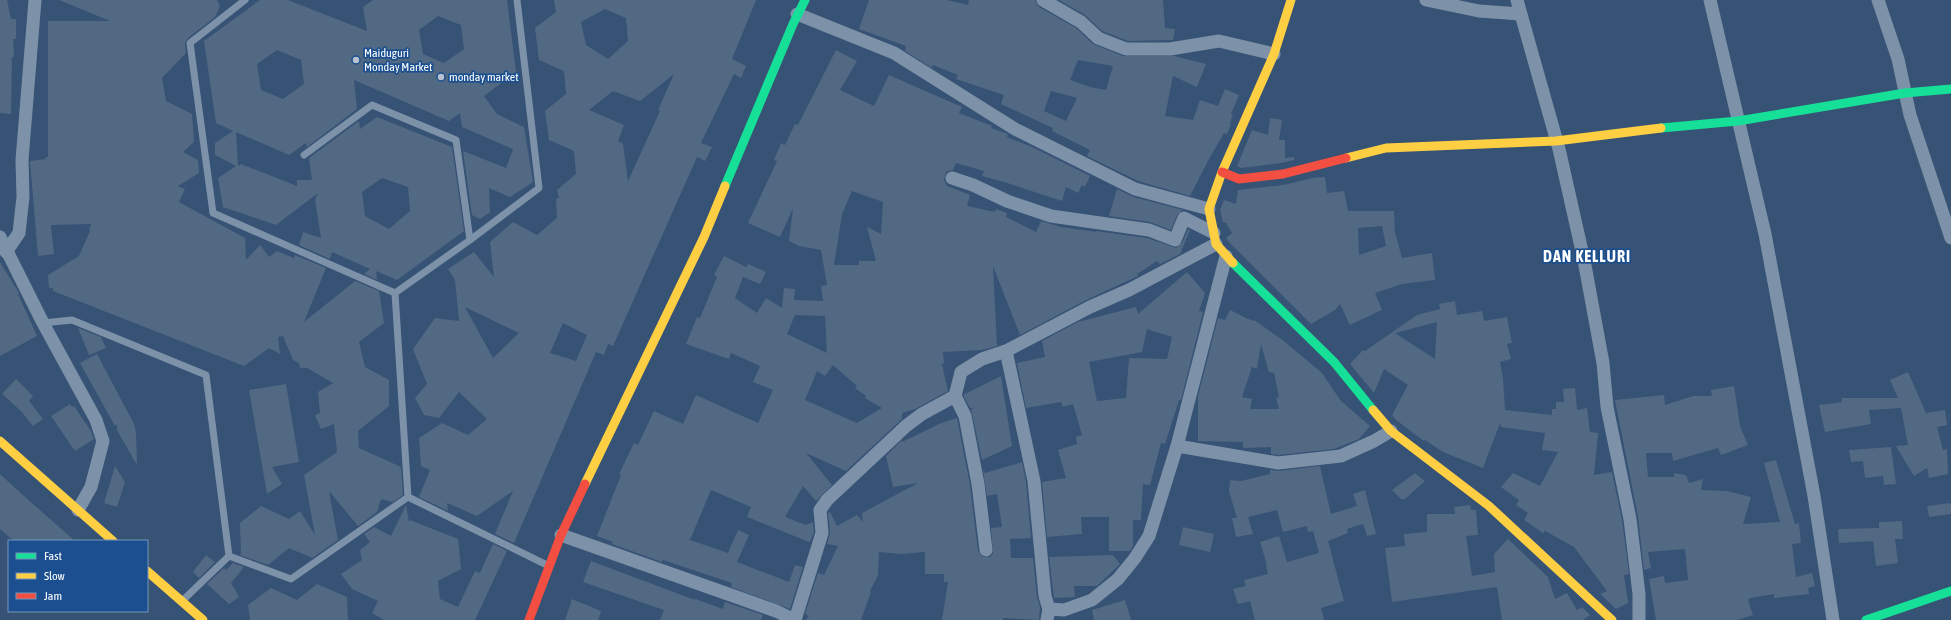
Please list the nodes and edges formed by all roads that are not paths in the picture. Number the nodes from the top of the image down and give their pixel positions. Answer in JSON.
{"nodes":[{"id":1,"x":35,"y":0,"type":"edge"},
{"id":2,"x":245,"y":0,"type":"edge"},
{"id":3,"x":517,"y":0,"type":"edge"},
{"id":4,"x":796,"y":0,"type":"edge"},
{"id":5,"x":805,"y":0,"type":"edge"},
{"id":6,"x":1043,"y":0,"type":"edge"},
{"id":7,"x":1291,"y":0,"type":"edge"},
{"id":8,"x":1426,"y":0,"type":"edge"},
{"id":9,"x":1517,"y":0,"type":"edge"},
{"id":10,"x":1710,"y":0,"type":"edge"},
{"id":11,"x":1878,"y":0,"type":"edge"},
{"id":12,"x":1520,"y":14,"type":"junction"},
{"id":13,"x":795,"y":19,"type":"junction"},
{"id":14,"x":1274,"y":54,"type":"junction"},
{"id":15,"x":1951,"y":89,"type":"edge"},
{"id":16,"x":1905,"y":93,"type":"junction"},
{"id":17,"x":1738,"y":121,"type":"junction"},
{"id":18,"x":1556,"y":141,"type":"junction"},
{"id":19,"x":304,"y":156,"type":"dead end"},
{"id":20,"x":1222,"y":172,"type":"junction"},
{"id":21,"x":952,"y":178,"type":"dead end"},
{"id":22,"x":1209,"y":209,"type":"junction"},
{"id":23,"x":0,"y":237,"type":"edge"},
{"id":24,"x":1215,"y":238,"type":"junction"},
{"id":25,"x":1951,"y":238,"type":"edge"},
{"id":26,"x":470,"y":240,"type":"junction"},
{"id":27,"x":6,"y":252,"type":"junction"},
{"id":28,"x":1226,"y":256,"type":"junction"},
{"id":29,"x":395,"y":293,"type":"junction"},
{"id":30,"x":43,"y":323,"type":"junction"},
{"id":31,"x":1006,"y":351,"type":"junction"},
{"id":32,"x":955,"y":396,"type":"junction"},
{"id":33,"x":1391,"y":431,"type":"junction"},
{"id":34,"x":0,"y":441,"type":"edge"},
{"id":35,"x":1178,"y":446,"type":"junction"},
{"id":36,"x":408,"y":497,"type":"junction"},
{"id":37,"x":78,"y":510,"type":"junction"},
{"id":38,"x":561,"y":535,"type":"junction"},
{"id":39,"x":112,"y":540,"type":"edge"},
{"id":40,"x":986,"y":550,"type":"dead end"},
{"id":41,"x":229,"y":556,"type":"junction"},
{"id":42,"x":549,"y":566,"type":"junction"},
{"id":43,"x":148,"y":572,"type":"edge"},
{"id":44,"x":1951,"y":591,"type":"edge"},
{"id":45,"x":182,"y":601,"type":"junction"},
{"id":46,"x":1048,"y":615,"type":"edge"},
{"id":47,"x":203,"y":620,"type":"edge"},
{"id":48,"x":529,"y":620,"type":"edge"},
{"id":49,"x":795,"y":620,"type":"edge"},
{"id":50,"x":1612,"y":620,"type":"edge"},
{"id":51,"x":1639,"y":620,"type":"edge"},
{"id":52,"x":1832,"y":620,"type":"edge"},
{"id":53,"x":1866,"y":620,"type":"edge"}],
"edges":[{"from":1,"to":27,"type":"street"},
{"from":2,"to":29,"type":"lane"},
{"from":3,"to":26,"type":"lane"},
{"from":4,"to":13,"type":"street"},
{"from":5,"to":13,"type":"street"},
{"from":6,"to":14,"type":"street"},
{"from":7,"to":14,"type":"street"},
{"from":8,"to":12,"type":"street"},
{"from":9,"to":12,"type":"street"},
{"from":10,"to":17,"type":"street"},
{"from":11,"to":16,"type":"street"},
{"from":12,"to":18,"type":"street"},
{"from":13,"to":22,"type":"street"},
{"from":13,"to":38,"type":"street"},
{"from":14,"to":20,"type":"street"},
{"from":15,"to":16,"type":"street"},
{"from":16,"to":17,"type":"street"},
{"from":16,"to":25,"type":"street"},
{"from":17,"to":18,"type":"street"},
{"from":17,"to":52,"type":"street"},
{"from":18,"to":20,"type":"street"},
{"from":18,"to":51,"type":"street"},
{"from":19,"to":26,"type":"lane"},
{"from":20,"to":22,"type":"street"},
{"from":21,"to":24,"type":"street"},
{"from":22,"to":24,"type":"street"},
{"from":23,"to":27,"type":"street"},
{"from":24,"to":28,"type":"street"},
{"from":24,"to":31,"type":"street"},
{"from":26,"to":29,"type":"lane"},
{"from":27,"to":30,"type":"street"},
{"from":28,"to":33,"type":"street"},
{"from":28,"to":35,"type":"street"},
{"from":29,"to":36,"type":"lane"},
{"from":30,"to":37,"type":"street"},
{"from":30,"to":41,"type":"lane"},
{"from":31,"to":32,"type":"street"},
{"from":31,"to":46,"type":"street"},
{"from":32,"to":40,"type":"street"},
{"from":32,"to":49,"type":"street"},
{"from":33,"to":35,"type":"street"},
{"from":33,"to":50,"type":"street"},
{"from":34,"to":37,"type":"street"},
{"from":35,"to":46,"type":"street"},
{"from":36,"to":41,"type":"lane"},
{"from":36,"to":42,"type":"lane"},
{"from":37,"to":39,"type":"street"},
{"from":38,"to":42,"type":"street"},
{"from":38,"to":49,"type":"street"},
{"from":41,"to":45,"type":"lane"},
{"from":42,"to":48,"type":"street"},
{"from":43,"to":45,"type":"street"},
{"from":44,"to":53,"type":"street"},
{"from":45,"to":47,"type":"street"}]}
